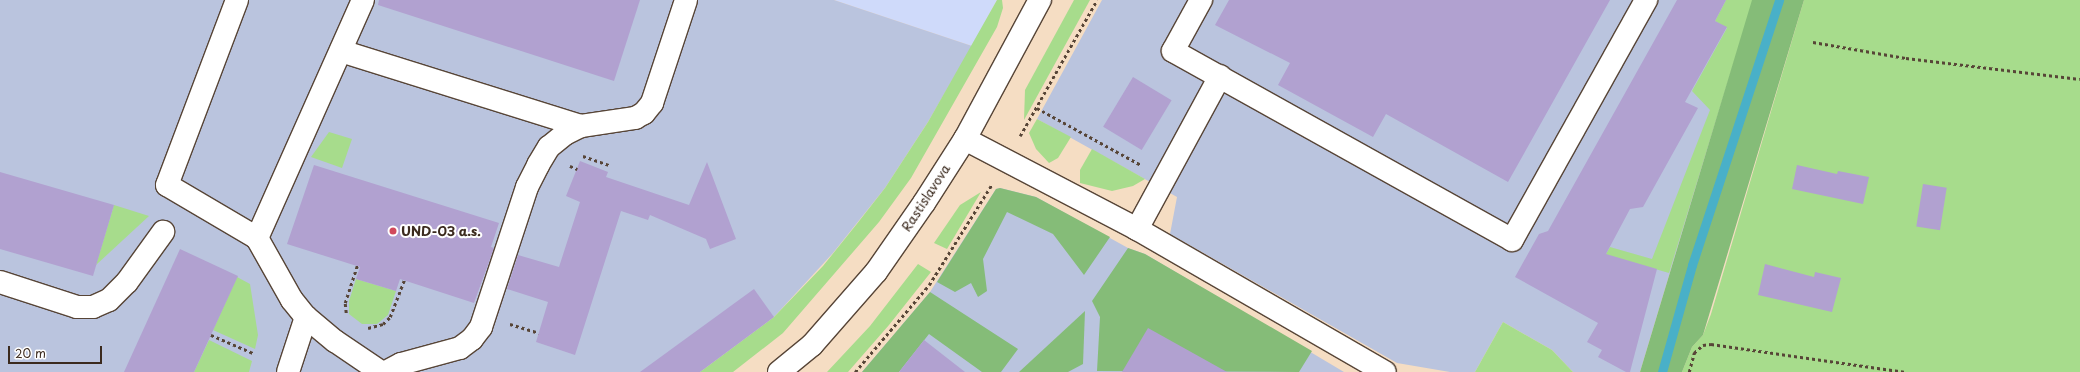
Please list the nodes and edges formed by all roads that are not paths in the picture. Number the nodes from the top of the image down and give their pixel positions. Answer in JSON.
{"nodes":[{"id":1,"x":237,"y":0,"type":"edge"},
{"id":2,"x":363,"y":0,"type":"edge"},
{"id":3,"x":686,"y":0,"type":"edge"},
{"id":4,"x":1040,"y":0,"type":"edge"},
{"id":5,"x":1201,"y":0,"type":"edge"},
{"id":6,"x":1646,"y":0,"type":"edge"},
{"id":7,"x":341,"y":50,"type":"junction"},
{"id":8,"x":1220,"y":76,"type":"junction"},
{"id":9,"x":581,"y":126,"type":"junction"},
{"id":10,"x":964,"y":139,"type":"junction"},
{"id":11,"x":1137,"y":229,"type":"junction"},
{"id":12,"x":163,"y":232,"type":"dead end"},
{"id":13,"x":257,"y":238,"type":"junction"},
{"id":14,"x":0,"y":282,"type":"edge"},
{"id":15,"x":306,"y":317,"type":"junction"},
{"id":16,"x":288,"y":372,"type":"edge"},
{"id":17,"x":381,"y":372,"type":"edge"},
{"id":18,"x":386,"y":372,"type":"edge"},
{"id":19,"x":779,"y":372,"type":"edge"},
{"id":20,"x":1385,"y":372,"type":"edge"}],
"edges":[{"from":1,"to":13,"type":"street"},
{"from":2,"to":7,"type":"street"},
{"from":3,"to":9,"type":"street"},
{"from":4,"to":10,"type":"street","name":"Rastislavova"},
{"from":5,"to":8,"type":"street"},
{"from":6,"to":8,"type":"street"},
{"from":7,"to":9,"type":"street"},
{"from":7,"to":13,"type":"street"},
{"from":8,"to":11,"type":"street"},
{"from":9,"to":18,"type":"street"},
{"from":10,"to":11,"type":"street"},
{"from":10,"to":19,"type":"street","name":"Rastislavova"},
{"from":11,"to":20,"type":"street"},
{"from":12,"to":14,"type":"street"},
{"from":13,"to":15,"type":"street"},
{"from":15,"to":16,"type":"street"},
{"from":15,"to":17,"type":"street"}]}
